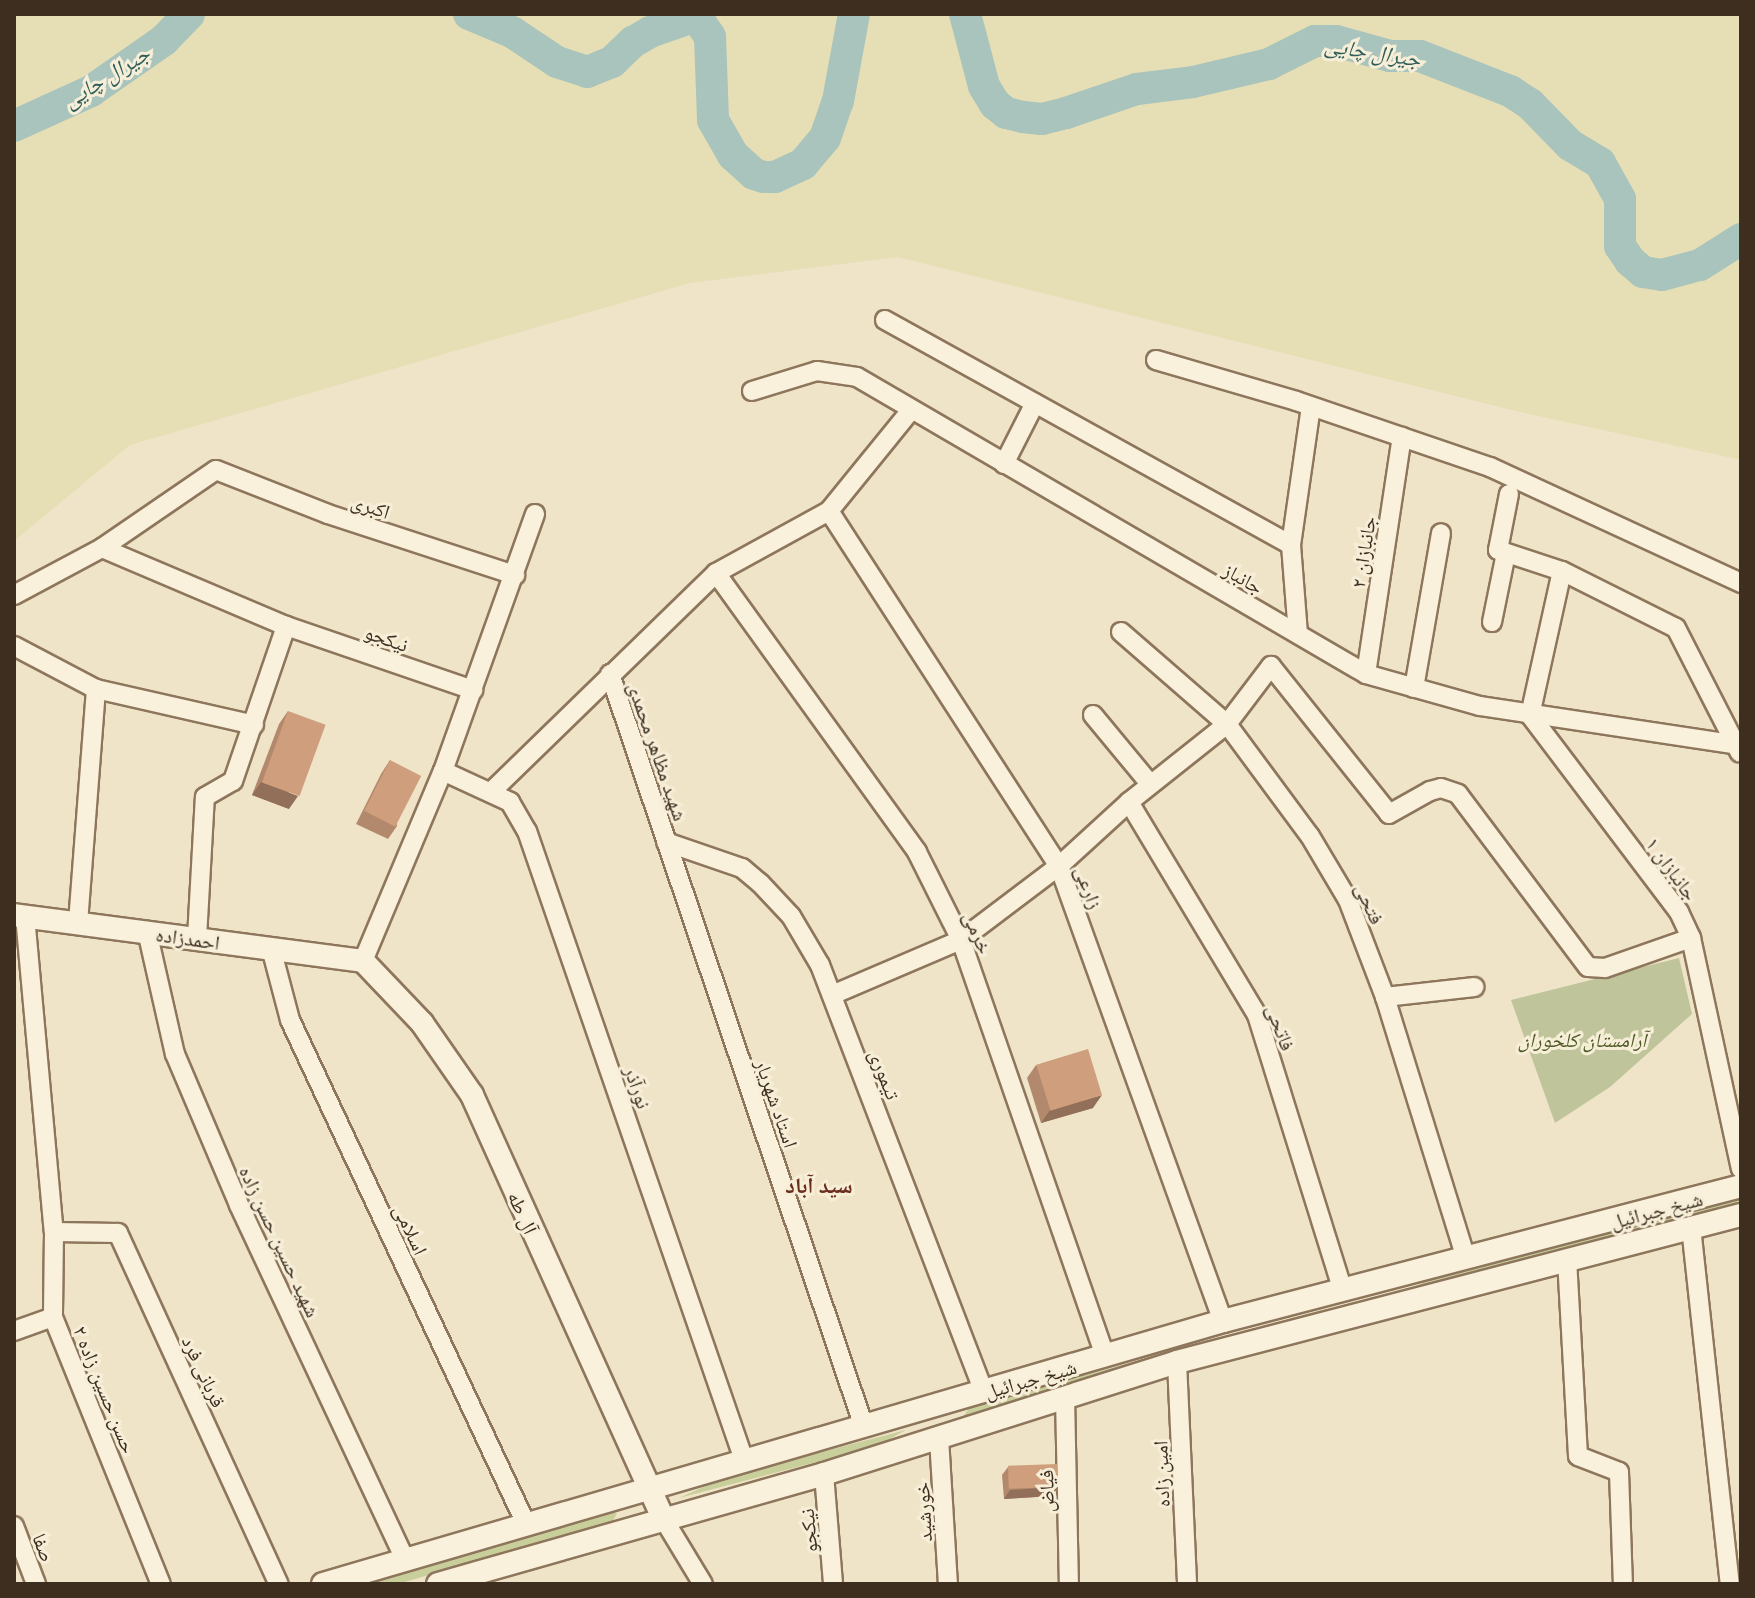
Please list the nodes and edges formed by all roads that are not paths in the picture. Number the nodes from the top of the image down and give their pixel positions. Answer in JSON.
{"nodes":[{"id":1,"x":885,"y":320,"type":"dead end"},
{"id":2,"x":1156,"y":360,"type":"dead end"},
{"id":3,"x":752,"y":391,"type":"dead end"},
{"id":4,"x":1035,"y":403,"type":"junction"},
{"id":5,"x":1311,"y":406,"type":"junction"},
{"id":6,"x":911,"y":410,"type":"junction"},
{"id":7,"x":1402,"y":437,"type":"junction"},
{"id":8,"x":1004,"y":464,"type":"junction"},
{"id":9,"x":1509,"y":494,"type":"dead end"},
{"id":10,"x":829,"y":511,"type":"junction"},
{"id":11,"x":535,"y":514,"type":"dead end"},
{"id":12,"x":1441,"y":533,"type":"dead end"},
{"id":13,"x":1291,"y":545,"type":"junction"},
{"id":14,"x":102,"y":548,"type":"junction"},
{"id":15,"x":1506,"y":553,"type":"junction"},
{"id":16,"x":1562,"y":571,"type":"junction"},
{"id":17,"x":716,"y":573,"type":"junction"},
{"id":18,"x":515,"y":575,"type":"junction"},
{"id":19,"x":1741,"y":583,"type":"edge"},
{"id":20,"x":14,"y":595,"type":"edge"},
{"id":21,"x":1492,"y":622,"type":"dead end"},
{"id":22,"x":286,"y":626,"type":"junction"},
{"id":23,"x":1121,"y":632,"type":"dead end"},
{"id":24,"x":1298,"y":634,"type":"junction"},
{"id":25,"x":14,"y":646,"type":"edge"},
{"id":26,"x":610,"y":674,"type":"junction"},
{"id":27,"x":1366,"y":674,"type":"junction"},
{"id":28,"x":1414,"y":688,"type":"junction"},
{"id":29,"x":96,"y":689,"type":"junction"},
{"id":30,"x":473,"y":690,"type":"junction"},
{"id":31,"x":1093,"y":715,"type":"dead end"},
{"id":32,"x":1530,"y":715,"type":"junction"},
{"id":33,"x":1227,"y":724,"type":"junction"},
{"id":34,"x":254,"y":725,"type":"junction"},
{"id":35,"x":1740,"y":748,"type":"edge"},
{"id":36,"x":443,"y":771,"type":"junction"},
{"id":37,"x":1150,"y":784,"type":"junction"},
{"id":38,"x":492,"y":791,"type":"junction"},
{"id":39,"x":1129,"y":802,"type":"junction"},
{"id":40,"x":666,"y":842,"type":"junction"},
{"id":41,"x":1059,"y":866,"type":"junction"},
{"id":42,"x":20,"y":916,"type":"edge"},
{"id":43,"x":78,"y":923,"type":"junction"},
{"id":44,"x":147,"y":931,"type":"junction"},
{"id":45,"x":197,"y":938,"type":"junction"},
{"id":46,"x":1691,"y":938,"type":"junction"},
{"id":47,"x":961,"y":940,"type":"junction"},
{"id":48,"x":271,"y":948,"type":"junction"},
{"id":49,"x":363,"y":961,"type":"junction"},
{"id":50,"x":1474,"y":987,"type":"dead end"},
{"id":51,"x":832,"y":995,"type":"junction"},
{"id":52,"x":1385,"y":997,"type":"junction"},
{"id":53,"x":1741,"y":1169,"type":"edge"},
{"id":54,"x":1741,"y":1186,"type":"edge"},
{"id":55,"x":1741,"y":1215,"type":"edge"},
{"id":56,"x":1691,"y":1227,"type":"junction"},
{"id":57,"x":54,"y":1232,"type":"junction"},
{"id":58,"x":1466,"y":1259,"type":"junction"},
{"id":59,"x":1567,"y":1259,"type":"junction"},
{"id":60,"x":1343,"y":1291,"type":"junction"},
{"id":61,"x":1349,"y":1315,"type":"junction"},
{"id":62,"x":53,"y":1317,"type":"junction"},
{"id":63,"x":1223,"y":1321,"type":"junction"},
{"id":64,"x":14,"y":1331,"type":"edge"},
{"id":65,"x":1105,"y":1357,"type":"junction"},
{"id":66,"x":1177,"y":1362,"type":"junction"},
{"id":67,"x":984,"y":1392,"type":"junction"},
{"id":68,"x":1065,"y":1397,"type":"junction"},
{"id":69,"x":928,"y":1407,"type":"junction"},
{"id":70,"x":863,"y":1424,"type":"junction"},
{"id":71,"x":939,"y":1438,"type":"junction"},
{"id":72,"x":744,"y":1460,"type":"junction"},
{"id":73,"x":824,"y":1474,"type":"junction"},
{"id":74,"x":647,"y":1489,"type":"junction"},
{"id":75,"x":663,"y":1518,"type":"junction"},
{"id":76,"x":526,"y":1524,"type":"junction"},
{"id":77,"x":14,"y":1526,"type":"edge"},
{"id":78,"x":405,"y":1559,"type":"junction"},
{"id":79,"x":36,"y":1584,"type":"edge"},
{"id":80,"x":161,"y":1584,"type":"edge"},
{"id":81,"x":279,"y":1584,"type":"edge"},
{"id":82,"x":323,"y":1584,"type":"edge"},
{"id":83,"x":438,"y":1584,"type":"edge"},
{"id":84,"x":703,"y":1584,"type":"edge"},
{"id":85,"x":833,"y":1584,"type":"edge"},
{"id":86,"x":948,"y":1584,"type":"edge"},
{"id":87,"x":1069,"y":1584,"type":"edge"},
{"id":88,"x":1187,"y":1584,"type":"edge"},
{"id":89,"x":1623,"y":1584,"type":"edge"},
{"id":90,"x":1730,"y":1584,"type":"edge"}],
"edges":[{"from":1,"to":4,"type":"street"},
{"from":2,"to":5,"type":"street"},
{"from":3,"to":6,"type":"street","name":"جانباز"},
{"from":4,"to":8,"type":"street"},
{"from":4,"to":13,"type":"street"},
{"from":5,"to":7,"type":"street"},
{"from":5,"to":13,"type":"street"},
{"from":6,"to":8,"type":"street","name":"جانباز"},
{"from":6,"to":10,"type":"street"},
{"from":7,"to":19,"type":"street"},
{"from":7,"to":27,"type":"street","name":"جانبازان ۲"},
{"from":8,"to":24,"type":"street","name":"جانباز"},
{"from":9,"to":15,"type":"street"},
{"from":10,"to":17,"type":"street"},
{"from":10,"to":41,"type":"street","name":"زارعی"},
{"from":11,"to":18,"type":"street"},
{"from":12,"to":28,"type":"street"},
{"from":13,"to":24,"type":"street"},
{"from":14,"to":18,"type":"street","name":"اکبری"},
{"from":14,"to":20,"type":"street"},
{"from":14,"to":22,"type":"street","name":"نیکجو"},
{"from":15,"to":16,"type":"street"},
{"from":15,"to":21,"type":"street"},
{"from":16,"to":32,"type":"street"},
{"from":16,"to":35,"type":"street"},
{"from":17,"to":26,"type":"street"},
{"from":17,"to":47,"type":"street","name":"خرمی"},
{"from":18,"to":30,"type":"street"},
{"from":22,"to":30,"type":"street","name":"نیکجو"},
{"from":22,"to":34,"type":"street"},
{"from":23,"to":33,"type":"street","name":"فتحی"},
{"from":24,"to":27,"type":"street","name":"جانباز"},
{"from":25,"to":29,"type":"street"},
{"from":26,"to":38,"type":"street"},
{"from":26,"to":40,"type":"street","name":"شهید مظاهر محمدی"},
{"from":27,"to":28,"type":"street","name":"جانباز"},
{"from":28,"to":32,"type":"street","name":"جانباز"},
{"from":29,"to":34,"type":"street"},
{"from":29,"to":43,"type":"street"},
{"from":30,"to":36,"type":"street"},
{"from":31,"to":37,"type":"street"},
{"from":32,"to":35,"type":"street","name":"جانباز"},
{"from":32,"to":46,"type":"street","name":"جانبازان ۱"},
{"from":33,"to":37,"type":"street"},
{"from":33,"to":46,"type":"street"},
{"from":33,"to":52,"type":"street","name":"فتحی"},
{"from":34,"to":45,"type":"street"},
{"from":36,"to":38,"type":"street","name":"نورآذر"},
{"from":36,"to":49,"type":"street"},
{"from":37,"to":39,"type":"street"},
{"from":38,"to":72,"type":"street","name":"نورآذر"},
{"from":39,"to":41,"type":"street"},
{"from":39,"to":60,"type":"street","name":"فاتحی"},
{"from":40,"to":51,"type":"street","name":"تیموری"},
{"from":40,"to":70,"type":"street","name":"استاد شهریار"},
{"from":41,"to":47,"type":"street"},
{"from":41,"to":63,"type":"street","name":"زارعی"},
{"from":42,"to":43,"type":"street","name":"احمدزاده"},
{"from":42,"to":57,"type":"street","name":"حسن حسین زاده ۲"},
{"from":43,"to":44,"type":"street","name":"احمدزاده"},
{"from":44,"to":45,"type":"street","name":"احمدزاده"},
{"from":44,"to":78,"type":"street","name":"شهید حسین حسن زاده"},
{"from":45,"to":48,"type":"street","name":"احمدزاده"},
{"from":46,"to":53,"type":"street","name":"جانبازان ۱"},
{"from":47,"to":51,"type":"street"},
{"from":47,"to":65,"type":"street","name":"خرمی"},
{"from":48,"to":49,"type":"street","name":"احمدزاده"},
{"from":48,"to":76,"type":"street","name":"اسلامی"},
{"from":49,"to":74,"type":"street","name":"آل طه"},
{"from":50,"to":52,"type":"street"},
{"from":51,"to":67,"type":"street","name":"تیموری"},
{"from":52,"to":58,"type":"street","name":"فتحی"},
{"from":54,"to":58,"type":"street","name":"شیخ جبرائیل"},
{"from":55,"to":56,"type":"street","name":"شیخ جبرائیل"},
{"from":56,"to":59,"type":"street","name":"شیخ جبرائیل"},
{"from":56,"to":90,"type":"street"},
{"from":57,"to":62,"type":"street","name":"حسن حسین زاده ۲"},
{"from":57,"to":81,"type":"street","name":"قربانی فرد"},
{"from":58,"to":60,"type":"street","name":"شیخ جبرائیل"},
{"from":59,"to":61,"type":"street","name":"شیخ جبرائیل"},
{"from":59,"to":89,"type":"street"},
{"from":60,"to":61,"type":"street"},
{"from":60,"to":63,"type":"street","name":"شیخ جبرائیل"},
{"from":61,"to":66,"type":"street","name":"شیخ جبرائیل"},
{"from":62,"to":64,"type":"street"},
{"from":62,"to":80,"type":"street","name":"حسن حسین زاده ۲"},
{"from":63,"to":65,"type":"street","name":"شیخ جبرائیل"},
{"from":65,"to":67,"type":"street","name":"شیخ جبرائیل"},
{"from":66,"to":68,"type":"street","name":"شیخ جبرائیل"},
{"from":66,"to":88,"type":"street","name":"امین زاده"},
{"from":67,"to":69,"type":"street","name":"شیخ جبرائیل"},
{"from":68,"to":71,"type":"street","name":"شیخ جبرائیل"},
{"from":68,"to":87,"type":"street","name":"فیاض"},
{"from":69,"to":70,"type":"street","name":"شیخ جبرائیل"},
{"from":69,"to":71,"type":"street"},
{"from":70,"to":72,"type":"street","name":"شیخ جبرائیل"},
{"from":71,"to":73,"type":"street","name":"شیخ جبرائیل"},
{"from":71,"to":86,"type":"street","name":"خورشید"},
{"from":72,"to":74,"type":"street","name":"شیخ جبرائیل"},
{"from":73,"to":75,"type":"street","name":"شیخ جبرائیل"},
{"from":73,"to":85,"type":"street","name":"نیکجو"},
{"from":74,"to":75,"type":"street","name":"آل طه"},
{"from":74,"to":76,"type":"street","name":"شیخ جبرائیل"},
{"from":75,"to":83,"type":"street","name":"شیخ جبرائیل"},
{"from":75,"to":84,"type":"street"},
{"from":76,"to":78,"type":"street","name":"شیخ جبرائیل"},
{"from":77,"to":79,"type":"street","name":"صفا"},
{"from":78,"to":82,"type":"street","name":"شیخ جبرائیل"}]}
